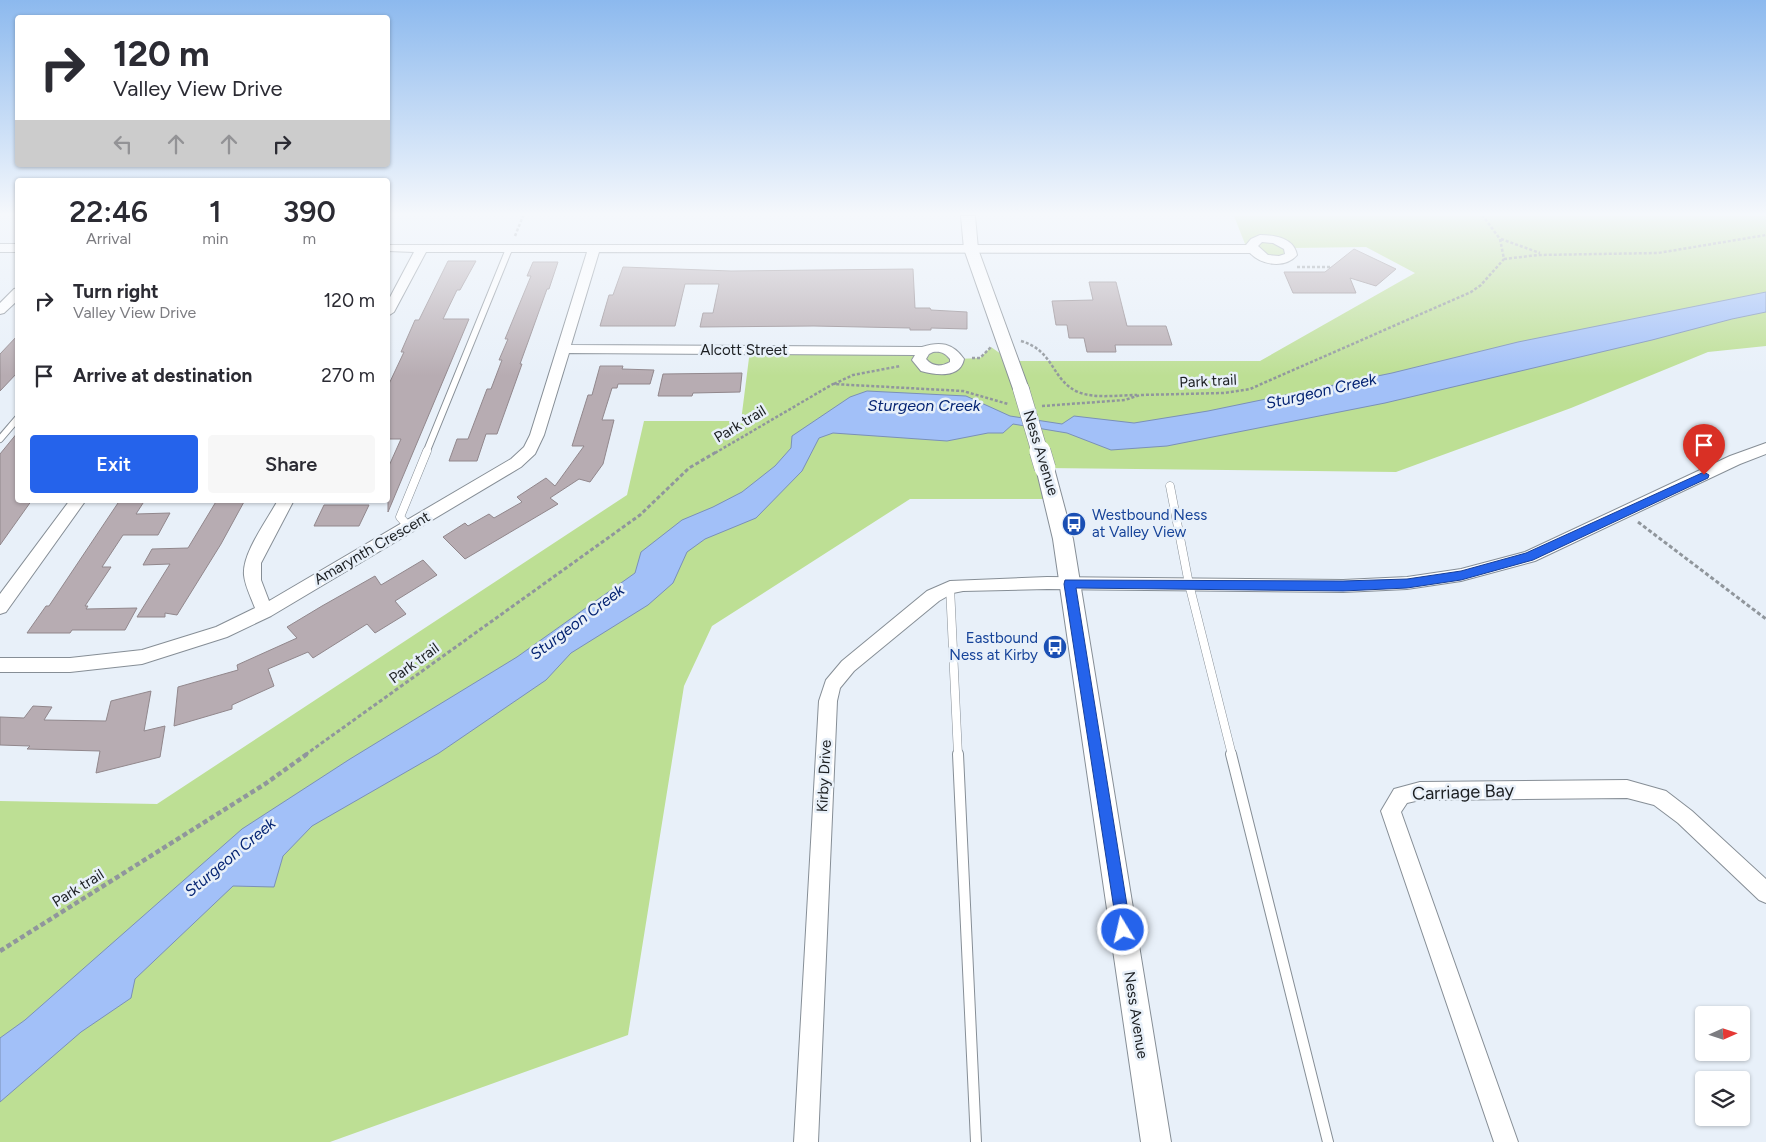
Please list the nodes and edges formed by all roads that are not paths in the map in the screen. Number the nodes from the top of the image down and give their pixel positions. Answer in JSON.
{"nodes":[{"id":1,"x":411,"y":269,"type":"edge"},
{"id":2,"x":501,"y":269,"type":"edge"},
{"id":3,"x":588,"y":269,"type":"edge"},
{"id":4,"x":978,"y":269,"type":"edge"},
{"id":5,"x":15,"y":295,"type":"edge"},
{"id":6,"x":390,"y":308,"type":"edge"},
{"id":7,"x":0,"y":310,"type":"edge"},
{"id":8,"x":564,"y":349,"type":"junction"},
{"id":9,"x":922,"y":357,"type":"junction"},
{"id":10,"x":15,"y":422,"type":"edge"},
{"id":11,"x":0,"y":439,"type":"edge"},
{"id":12,"x":1766,"y":448,"type":"edge"},
{"id":13,"x":1170,"y":486,"type":"dead end"},
{"id":14,"x":76,"y":503,"type":"edge"},
{"id":15,"x":284,"y":503,"type":"edge"},
{"id":16,"x":409,"y":527,"type":"junction"},
{"id":17,"x":1069,"y":584,"type":"junction"},
{"id":18,"x":1189,"y":584,"type":"junction"},
{"id":19,"x":950,"y":587,"type":"junction"},
{"id":20,"x":0,"y":607,"type":"edge"},
{"id":21,"x":264,"y":611,"type":"junction"},
{"id":22,"x":0,"y":665,"type":"edge"},
{"id":23,"x":1766,"y":893,"type":"edge"},
{"id":24,"x":806,"y":1142,"type":"edge"},
{"id":25,"x":976,"y":1142,"type":"edge"},
{"id":26,"x":1156,"y":1142,"type":"edge"},
{"id":27,"x":1328,"y":1142,"type":"edge"},
{"id":28,"x":1506,"y":1142,"type":"edge"}],
"edges":[{"from":1,"to":6,"type":"street"},
{"from":2,"to":16,"type":"lane"},
{"from":3,"to":8,"type":"street","name":"Amarynth Crescent"},
{"from":4,"to":17,"type":"street","name":"Ness Avenue","bridge":true},
{"from":5,"to":7,"type":"street"},
{"from":8,"to":9,"type":"street","name":"Alcott Street"},
{"from":8,"to":16,"type":"street","name":"Amarynth Crescent"},
{"from":9,"to":9,"type":"street","name":"Alcott Street"},
{"from":10,"to":11,"type":"lane"},
{"from":12,"to":18,"type":"street","name":"Kirby Drive"},
{"from":13,"to":18,"type":"lane"},
{"from":14,"to":20,"type":"street"},
{"from":15,"to":21,"type":"street"},
{"from":16,"to":21,"type":"street","name":"Amarynth Crescent"},
{"from":17,"to":18,"type":"street","name":"Kirby Drive"},
{"from":17,"to":19,"type":"street","name":"Kirby Drive"},
{"from":17,"to":26,"type":"street","name":"Ness Avenue"},
{"from":18,"to":27,"type":"lane"},
{"from":19,"to":24,"type":"street","name":"Kirby Drive"},
{"from":19,"to":25,"type":"lane"},
{"from":21,"to":22,"type":"street","name":"Amarynth Crescent"},
{"from":23,"to":28,"type":"street","name":"Carriage Bay"}]}
